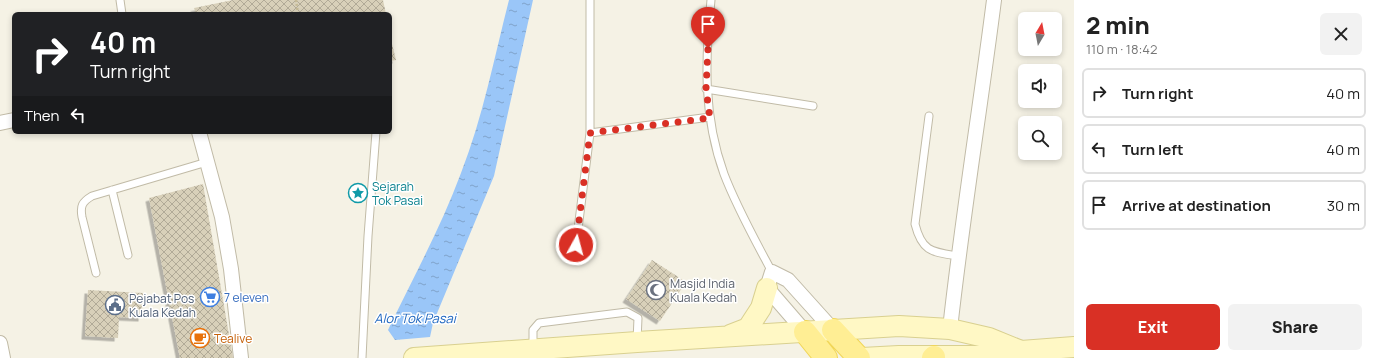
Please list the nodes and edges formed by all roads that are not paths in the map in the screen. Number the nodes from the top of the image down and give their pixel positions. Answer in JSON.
{"nodes":[{"id":1,"x":120,"y":0,"type":"edge"},
{"id":2,"x":590,"y":0,"type":"edge"},
{"id":3,"x":711,"y":0,"type":"edge"},
{"id":4,"x":994,"y":0,"type":"edge"},
{"id":5,"x":122,"y":12,"type":"edge"},
{"id":6,"x":706,"y":89,"type":"junction"},
{"id":7,"x":813,"y":106,"type":"dead end"},
{"id":8,"x":929,"y":116,"type":"dead end"},
{"id":9,"x":710,"y":118,"type":"junction"},
{"id":10,"x":12,"y":120,"type":"edge"},
{"id":11,"x":0,"y":123,"type":"edge"},
{"id":12,"x":590,"y":133,"type":"junction"},
{"id":13,"x":200,"y":134,"type":"edge"},
{"id":14,"x":376,"y":134,"type":"edge"},
{"id":15,"x":207,"y":162,"type":"junction"},
{"id":16,"x":112,"y":190,"type":"junction"},
{"id":17,"x":576,"y":245,"type":"dead end"},
{"id":18,"x":128,"y":255,"type":"dead end"},
{"id":19,"x":958,"y":256,"type":"junction"},
{"id":20,"x":96,"y":273,"type":"dead end"},
{"id":21,"x":770,"y":280,"type":"junction"},
{"id":22,"x":950,"y":329,"type":"junction"},
{"id":23,"x":833,"y":330,"type":"junction"},
{"id":24,"x":805,"y":332,"type":"junction"},
{"id":25,"x":726,"y":336,"type":"junction"},
{"id":26,"x":637,"y":342,"type":"junction"},
{"id":27,"x":0,"y":344,"type":"edge"},
{"id":28,"x":1074,"y":347,"type":"edge"},
{"id":29,"x":533,"y":350,"type":"junction"},
{"id":30,"x":1021,"y":351,"type":"junction"},
{"id":31,"x":934,"y":357,"type":"edge"},
{"id":32,"x":3,"y":358,"type":"edge"},
{"id":33,"x":241,"y":358,"type":"edge"},
{"id":34,"x":362,"y":358,"type":"edge"},
{"id":35,"x":414,"y":358,"type":"edge"},
{"id":36,"x":826,"y":358,"type":"edge"},
{"id":37,"x":859,"y":358,"type":"edge"},
{"id":38,"x":862,"y":358,"type":"edge"}],
"edges":[{"from":1,"to":5,"type":"lane"},
{"from":2,"to":12,"type":"lane"},
{"from":3,"to":6,"type":"lane"},
{"from":4,"to":19,"type":"street"},
{"from":6,"to":7,"type":"lane"},
{"from":6,"to":9,"type":"lane"},
{"from":8,"to":19,"type":"lane"},
{"from":9,"to":12,"type":"lane"},
{"from":9,"to":21,"type":"lane"},
{"from":10,"to":11,"type":"street"},
{"from":12,"to":17,"type":"lane"},
{"from":13,"to":15,"type":"street"},
{"from":14,"to":34,"type":"lane"},
{"from":15,"to":16,"type":"lane"},
{"from":15,"to":33,"type":"street"},
{"from":16,"to":18,"type":"lane"},
{"from":16,"to":20,"type":"lane"},
{"from":19,"to":22,"type":"street"},
{"from":21,"to":23,"type":"street"},
{"from":21,"to":24,"type":"street"},
{"from":21,"to":25,"type":"main road"},
{"from":22,"to":23,"type":"main road"},
{"from":22,"to":30,"type":"main road"},
{"from":23,"to":24,"type":"main road"},
{"from":23,"to":37,"type":"main road"},
{"from":24,"to":25,"type":"main road"},
{"from":24,"to":36,"type":"main road"},
{"from":25,"to":26,"type":"main road"},
{"from":26,"to":29,"type":"main road"},
{"from":26,"to":29,"type":"lane"},
{"from":27,"to":32,"type":"street"},
{"from":28,"to":30,"type":"main road"},
{"from":29,"to":35,"type":"main road"},
{"from":30,"to":31,"type":"main road"},
{"from":31,"to":38,"type":"main road"}]}
